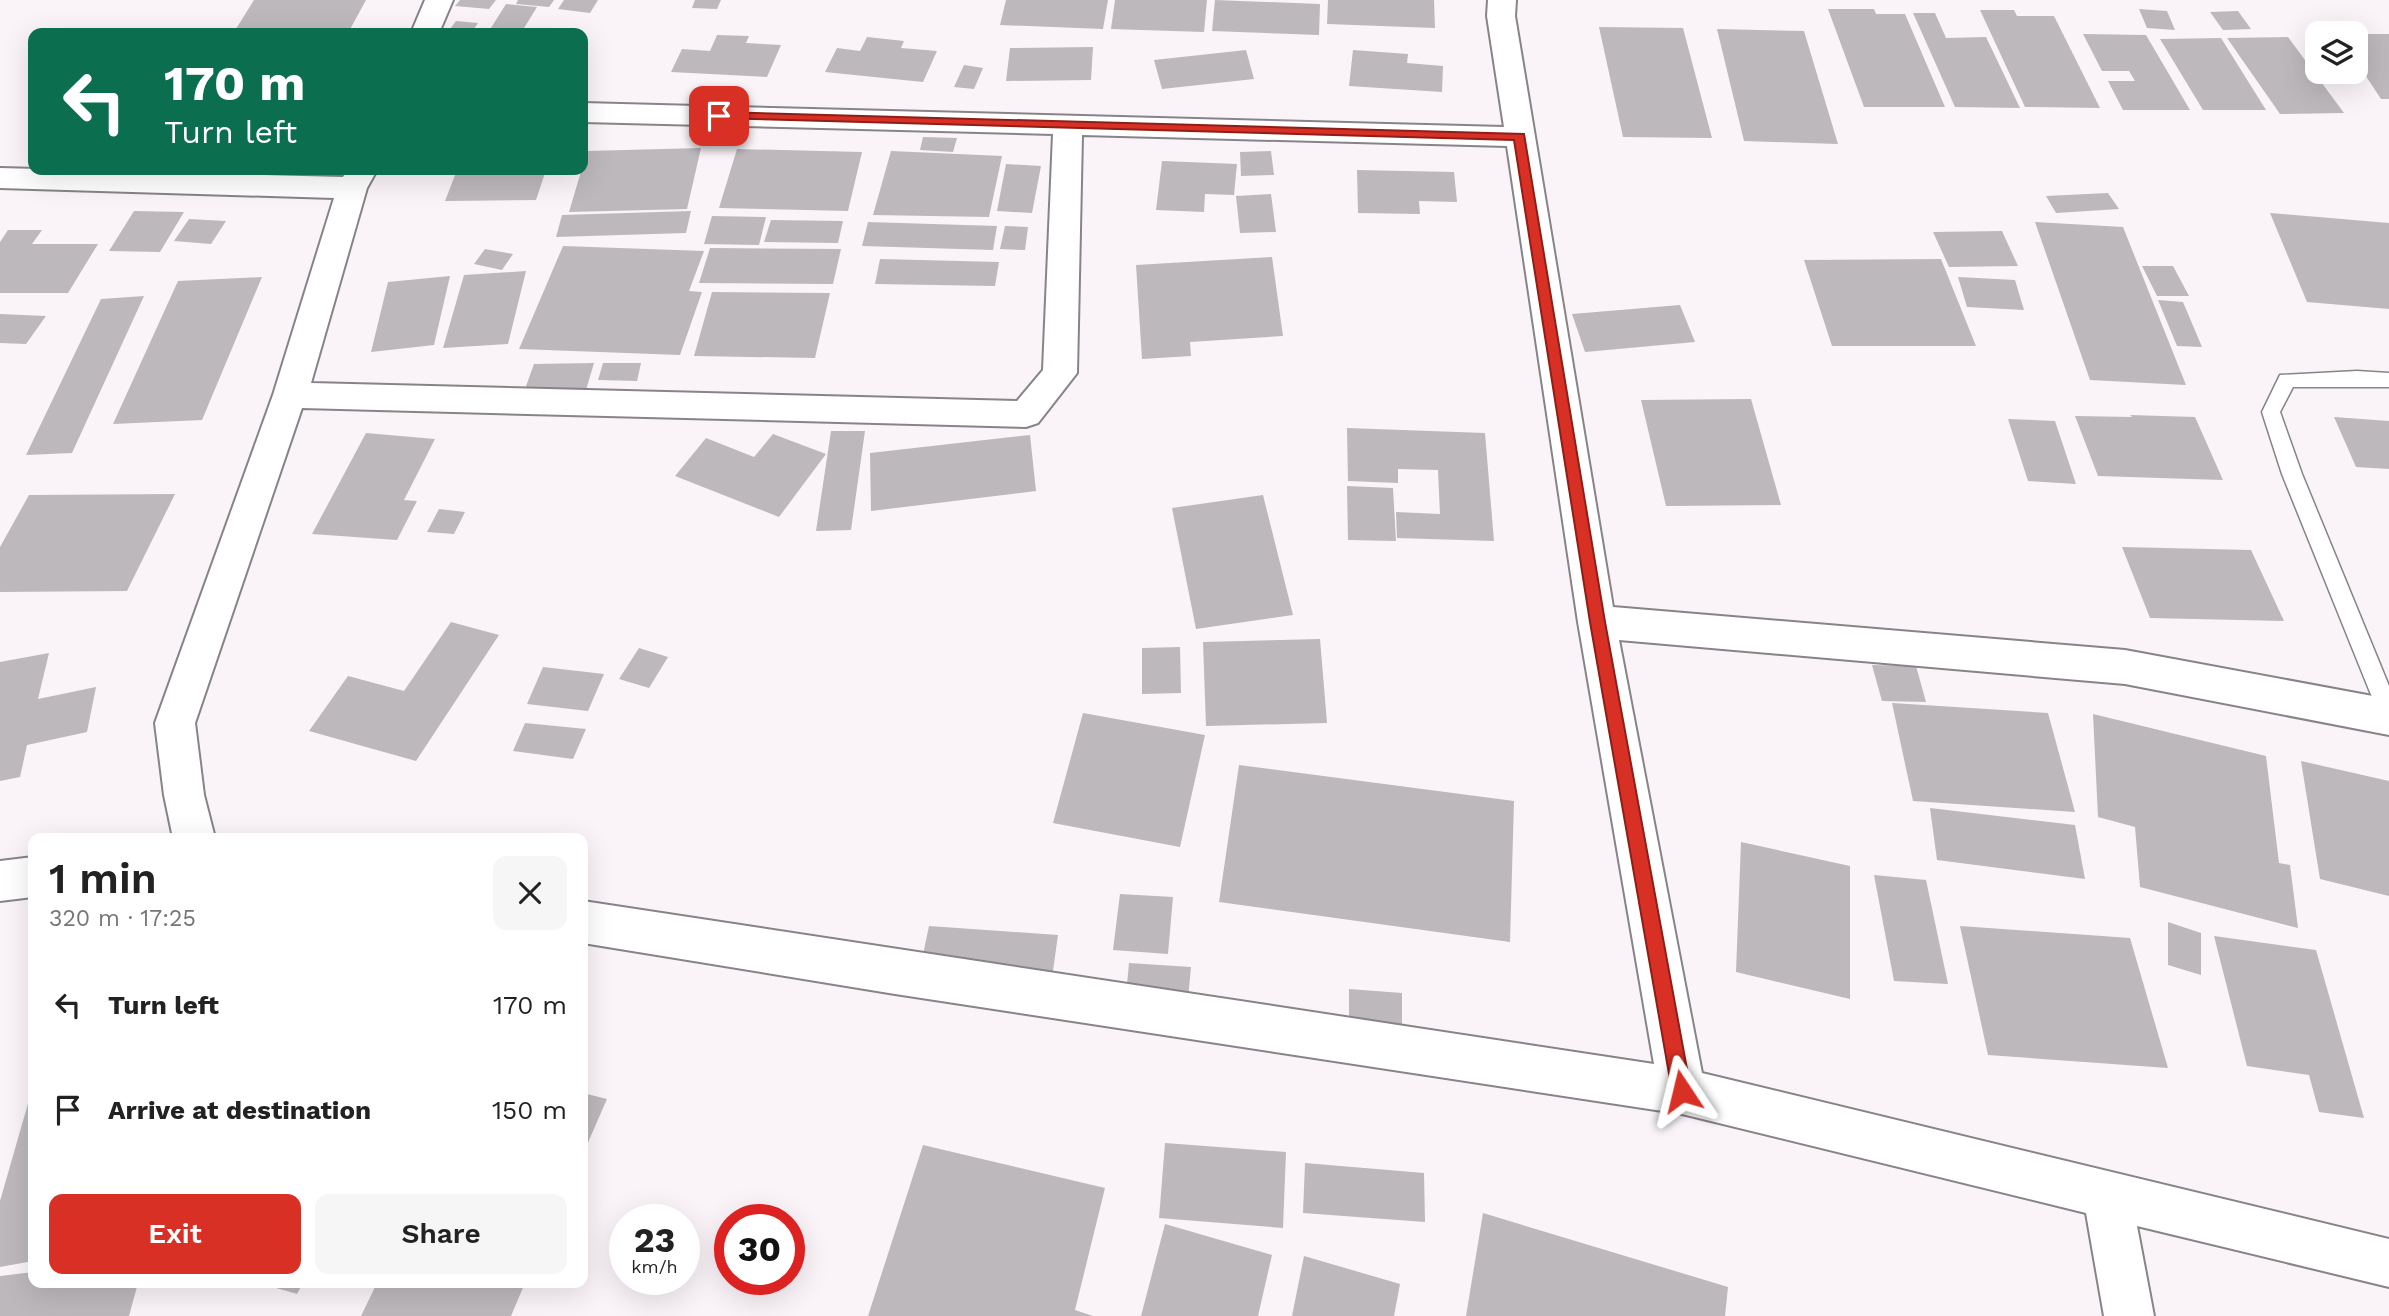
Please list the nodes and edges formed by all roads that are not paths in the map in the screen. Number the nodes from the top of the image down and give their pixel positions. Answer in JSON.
{"nodes":[{"id":1,"x":439,"y":0,"type":"edge"},
{"id":2,"x":1502,"y":0,"type":"edge"},
{"id":3,"x":427,"y":28,"type":"edge"},
{"id":4,"x":588,"y":112,"type":"edge"},
{"id":5,"x":1068,"y":124,"type":"junction"},
{"id":6,"x":1520,"y":136,"type":"junction"},
{"id":7,"x":0,"y":178,"type":"edge"},
{"id":8,"x":357,"y":179,"type":"edge"},
{"id":9,"x":2389,"y":380,"type":"edge"},
{"id":10,"x":289,"y":395,"type":"junction"},
{"id":11,"x":1597,"y":622,"type":"junction"},
{"id":12,"x":2389,"y":715,"type":"edge"},
{"id":13,"x":193,"y":833,"type":"edge"},
{"id":14,"x":28,"y":878,"type":"edge"},
{"id":15,"x":0,"y":881,"type":"edge"},
{"id":16,"x":588,"y":923,"type":"edge"},
{"id":17,"x":1682,"y":1091,"type":"junction"},
{"id":18,"x":2108,"y":1196,"type":"junction"},
{"id":19,"x":2389,"y":1264,"type":"edge"},
{"id":20,"x":2129,"y":1316,"type":"edge"}],
"edges":[{"from":1,"to":3,"type":"street"},
{"from":2,"to":6,"type":"street"},
{"from":4,"to":5,"type":"street"},
{"from":5,"to":6,"type":"street"},
{"from":5,"to":10,"type":"street"},
{"from":6,"to":11,"type":"street"},
{"from":7,"to":8,"type":"street"},
{"from":8,"to":10,"type":"street"},
{"from":9,"to":12,"type":"lane"},
{"from":10,"to":13,"type":"street"},
{"from":11,"to":12,"type":"street"},
{"from":11,"to":17,"type":"street"},
{"from":14,"to":15,"type":"street"},
{"from":16,"to":17,"type":"street"},
{"from":17,"to":18,"type":"street"},
{"from":18,"to":19,"type":"street"},
{"from":18,"to":20,"type":"street"}]}
